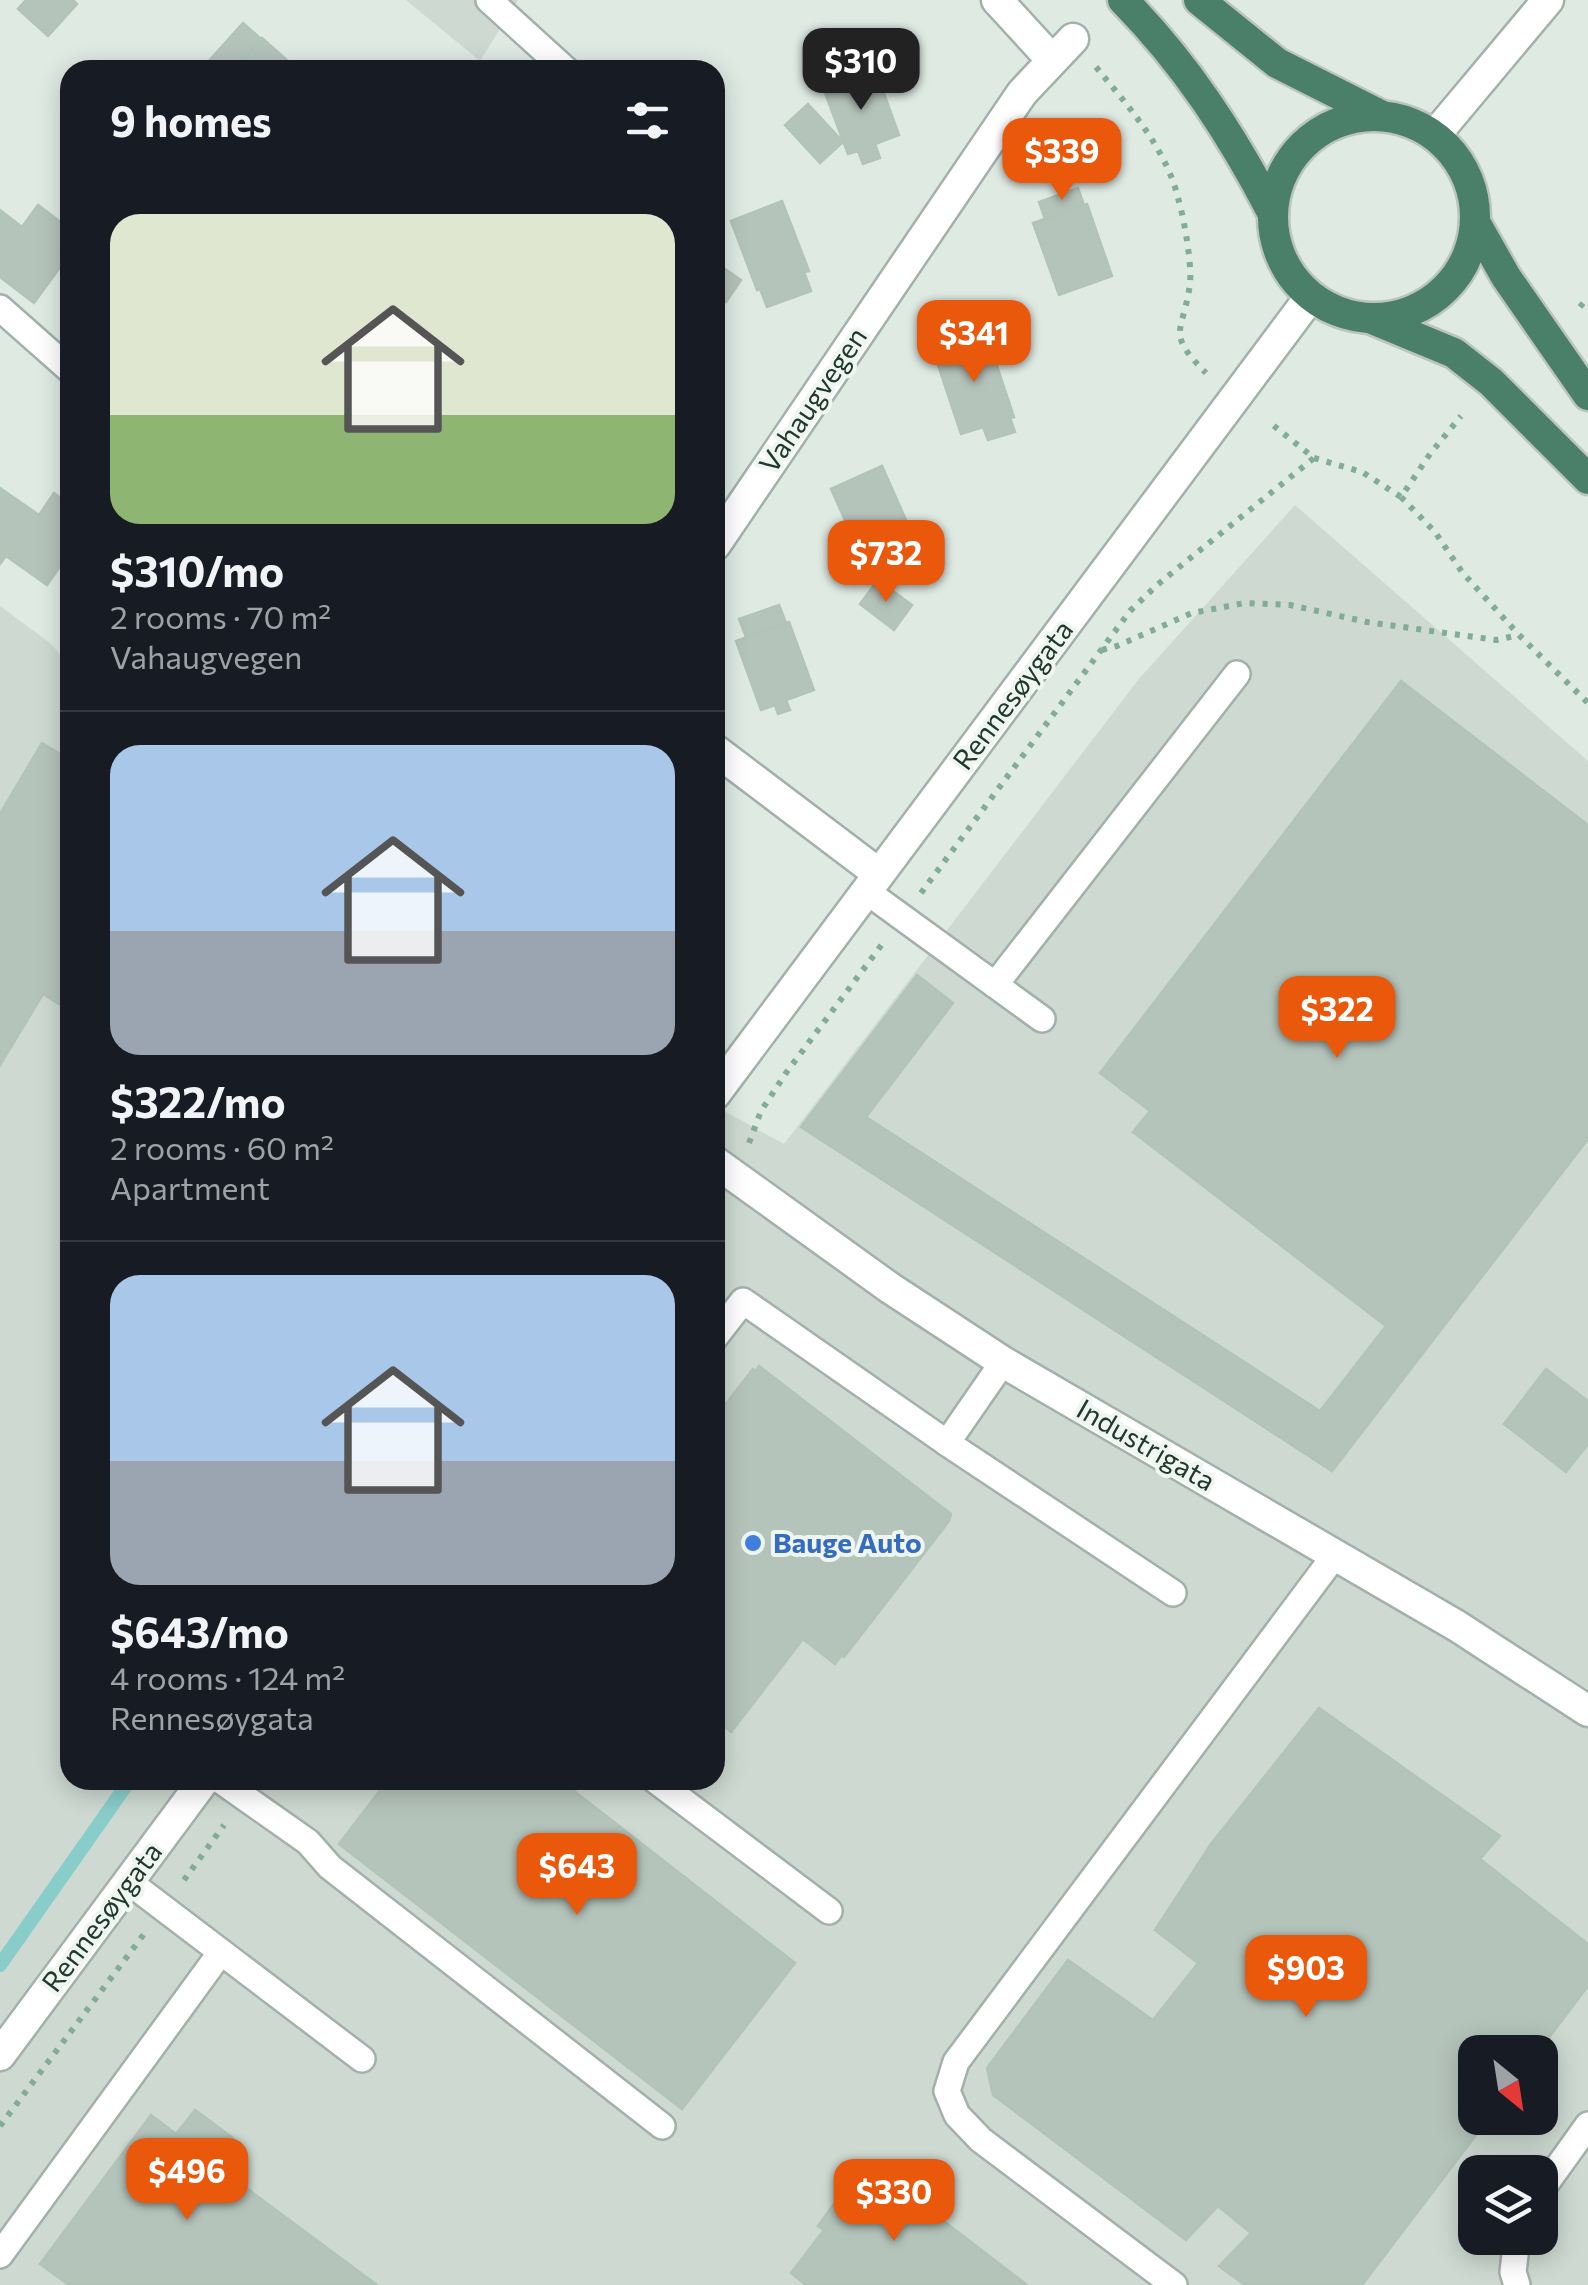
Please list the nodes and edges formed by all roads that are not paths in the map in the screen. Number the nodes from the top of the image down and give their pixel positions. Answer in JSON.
{"nodes":[{"id":1,"x":489,"y":0,"type":"edge"},
{"id":2,"x":997,"y":0,"type":"edge"},
{"id":3,"x":1123,"y":0,"type":"edge"},
{"id":4,"x":1200,"y":0,"type":"edge"},
{"id":5,"x":1548,"y":0,"type":"edge"},
{"id":6,"x":555,"y":60,"type":"edge"},
{"id":7,"x":1382,"y":116,"type":"junction"},
{"id":8,"x":1435,"y":135,"type":"junction"},
{"id":9,"x":1273,"y":214,"type":"junction"},
{"id":10,"x":1476,"y":222,"type":"junction"},
{"id":11,"x":1310,"y":296,"type":"junction"},
{"id":12,"x":0,"y":308,"type":"edge"},
{"id":13,"x":1369,"y":318,"type":"junction"},
{"id":14,"x":60,"y":361,"type":"edge"},
{"id":15,"x":1588,"y":395,"type":"edge"},
{"id":16,"x":1588,"y":479,"type":"edge"},
{"id":17,"x":725,"y":530,"type":"edge"},
{"id":18,"x":1238,"y":674,"type":"dead end"},
{"id":19,"x":725,"y":758,"type":"edge"},
{"id":20,"x":872,"y":882,"type":"junction"},
{"id":21,"x":995,"y":984,"type":"junction"},
{"id":22,"x":1042,"y":1019,"type":"dead end"},
{"id":23,"x":725,"y":1080,"type":"edge"},
{"id":24,"x":725,"y":1170,"type":"edge"},
{"id":25,"x":725,"y":1324,"type":"edge"},
{"id":26,"x":1004,"y":1362,"type":"junction"},
{"id":27,"x":946,"y":1443,"type":"junction"},
{"id":28,"x":1336,"y":1555,"type":"junction"},
{"id":29,"x":1172,"y":1592,"type":"dead end"},
{"id":30,"x":1588,"y":1711,"type":"edge"},
{"id":31,"x":197,"y":1790,"type":"edge"},
{"id":32,"x":234,"y":1790,"type":"edge"},
{"id":33,"x":668,"y":1790,"type":"edge"},
{"id":34,"x":128,"y":1882,"type":"junction"},
{"id":35,"x":829,"y":1911,"type":"dead end"},
{"id":36,"x":221,"y":1952,"type":"junction"},
{"id":37,"x":0,"y":2055,"type":"edge"},
{"id":38,"x":362,"y":2059,"type":"dead end"},
{"id":39,"x":662,"y":2126,"type":"dead end"},
{"id":40,"x":1588,"y":2126,"type":"edge"},
{"id":41,"x":1558,"y":2167,"type":"edge"},
{"id":42,"x":0,"y":2255,"type":"edge"},
{"id":43,"x":1516,"y":2255,"type":"edge"},
{"id":44,"x":1174,"y":2285,"type":"edge"},
{"id":45,"x":1517,"y":2285,"type":"edge"}],
"edges":[{"from":1,"to":6,"type":"lane"},
{"from":2,"to":17,"type":"street","name":"Vahaugvegen"},
{"from":3,"to":9,"type":"highway"},
{"from":4,"to":7,"type":"highway"},
{"from":5,"to":8,"type":"street"},
{"from":7,"to":8,"type":"highway"},
{"from":7,"to":9,"type":"highway"},
{"from":8,"to":10,"type":"highway"},
{"from":9,"to":11,"type":"highway"},
{"from":10,"to":13,"type":"highway"},
{"from":10,"to":15,"type":"highway"},
{"from":11,"to":13,"type":"highway"},
{"from":11,"to":20,"type":"street","name":"Rennesøygata"},
{"from":12,"to":14,"type":"lane"},
{"from":13,"to":16,"type":"highway"},
{"from":18,"to":21,"type":"lane"},
{"from":19,"to":20,"type":"street"},
{"from":20,"to":21,"type":"lane"},
{"from":20,"to":23,"type":"street","name":"Rennesøygata"},
{"from":21,"to":22,"type":"lane"},
{"from":24,"to":26,"type":"street","name":"Industrigata"},
{"from":25,"to":27,"type":"lane"},
{"from":26,"to":27,"type":"lane"},
{"from":26,"to":28,"type":"street","name":"Industrigata"},
{"from":27,"to":29,"type":"lane"},
{"from":28,"to":30,"type":"street","name":"Industrigata"},
{"from":28,"to":44,"type":"lane"},
{"from":31,"to":34,"type":"street","name":"Rennesøygata"},
{"from":32,"to":39,"type":"lane"},
{"from":33,"to":35,"type":"lane"},
{"from":34,"to":36,"type":"lane"},
{"from":34,"to":37,"type":"street","name":"Rennesøygata"},
{"from":36,"to":38,"type":"lane"},
{"from":36,"to":42,"type":"lane"},
{"from":40,"to":41,"type":"lane"},
{"from":43,"to":45,"type":"lane"}]}
